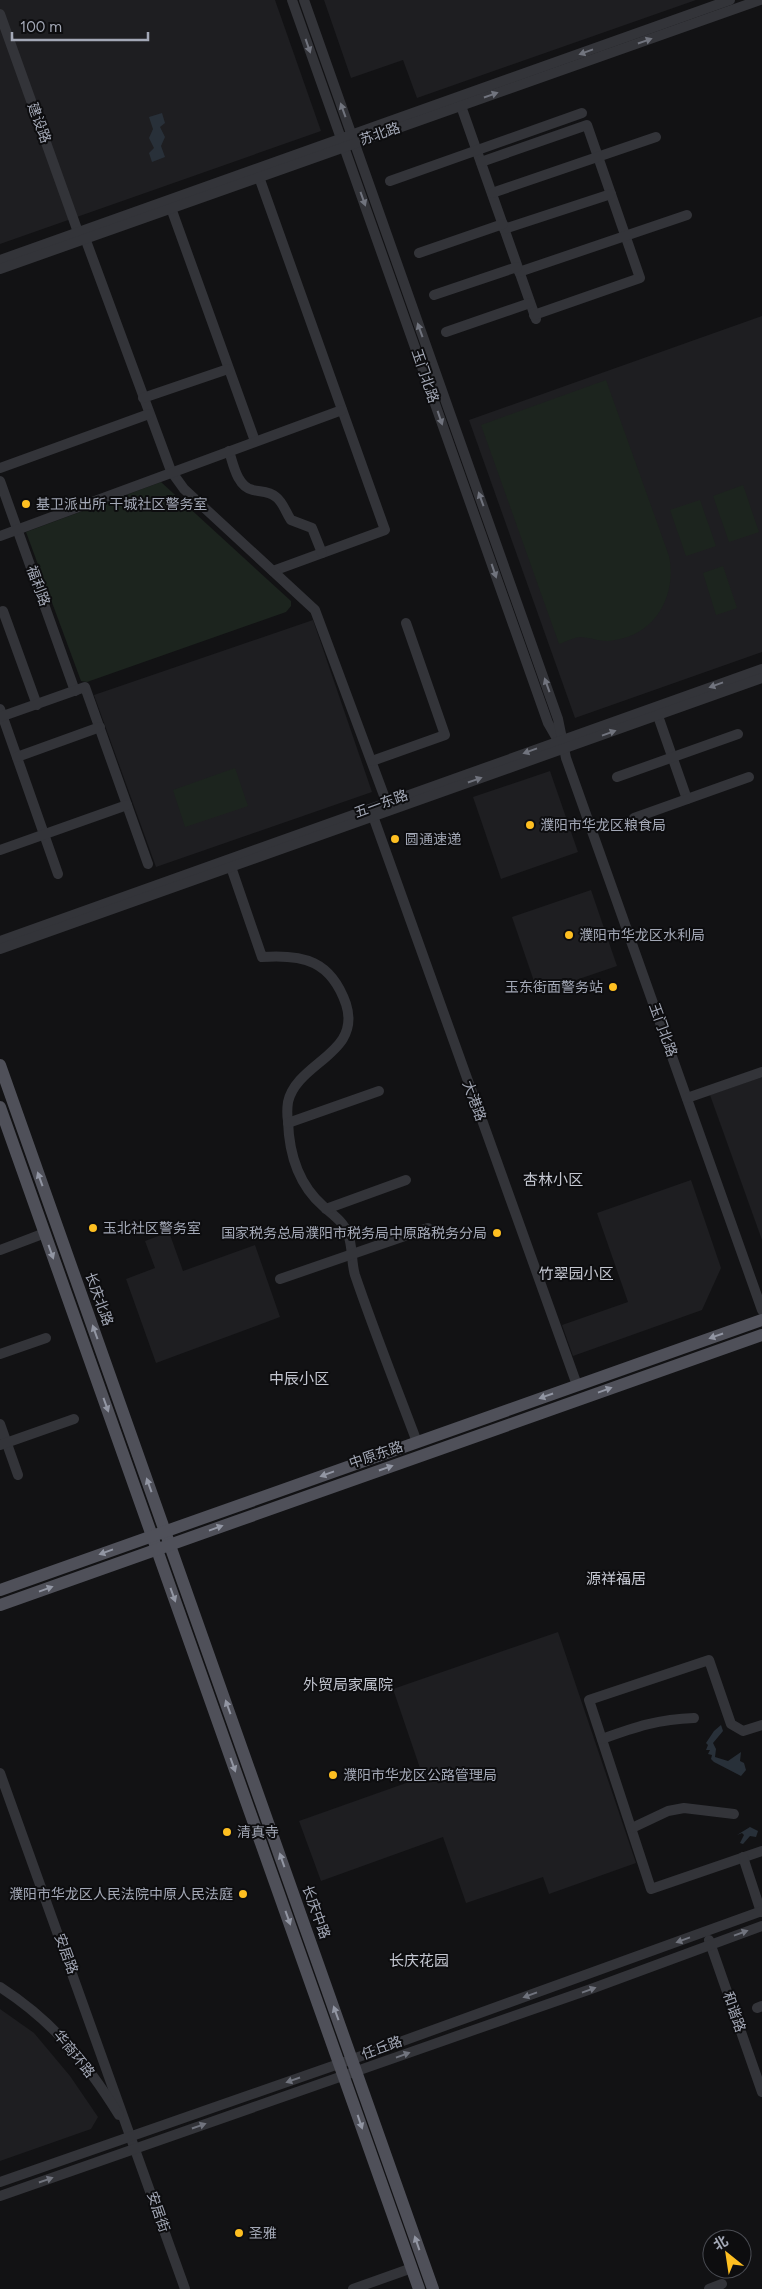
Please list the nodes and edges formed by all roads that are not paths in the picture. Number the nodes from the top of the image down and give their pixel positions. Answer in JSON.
{"nodes":[{"id":1,"x":292,"y":0,"type":"edge"},
{"id":2,"x":304,"y":0,"type":"edge"},
{"id":3,"x":730,"y":0,"type":"edge"},
{"id":4,"x":760,"y":0,"type":"edge"},
{"id":5,"x":0,"y":14,"type":"edge"},
{"id":6,"x":461,"y":106,"type":"junction"},
{"id":7,"x":582,"y":113,"type":"dead end"},
{"id":8,"x":656,"y":137,"type":"dead end"},
{"id":9,"x":348,"y":141,"type":"junction"},
{"id":10,"x":476,"y":150,"type":"junction"},
{"id":11,"x":598,"y":156,"type":"junction"},
{"id":12,"x":481,"y":162,"type":"junction"},
{"id":13,"x":259,"y":177,"type":"junction"},
{"id":14,"x":390,"y":181,"type":"dead end"},
{"id":15,"x":492,"y":193,"type":"junction"},
{"id":16,"x":611,"y":194,"type":"junction"},
{"id":17,"x":171,"y":208,"type":"junction"},
{"id":18,"x":687,"y":215,"type":"dead end"},
{"id":19,"x":503,"y":227,"type":"junction"},
{"id":20,"x":81,"y":235,"type":"junction"},
{"id":21,"x":626,"y":236,"type":"junction"},
{"id":22,"x":419,"y":253,"type":"dead end"},
{"id":23,"x":0,"y":260,"type":"edge"},
{"id":24,"x":0,"y":268,"type":"edge"},
{"id":25,"x":518,"y":269,"type":"junction"},
{"id":26,"x":434,"y":295,"type":"dead end"},
{"id":27,"x":530,"y":303,"type":"junction"},
{"id":28,"x":446,"y":332,"type":"dead end"},
{"id":29,"x":228,"y":369,"type":"junction"},
{"id":30,"x":143,"y":398,"type":"junction"},
{"id":31,"x":342,"y":410,"type":"junction"},
{"id":32,"x":149,"y":414,"type":"junction"},
{"id":33,"x":254,"y":441,"type":"junction"},
{"id":34,"x":229,"y":451,"type":"junction"},
{"id":35,"x":0,"y":468,"type":"edge"},
{"id":36,"x":171,"y":471,"type":"junction"},
{"id":37,"x":0,"y":481,"type":"edge"},
{"id":38,"x":18,"y":530,"type":"junction"},
{"id":39,"x":0,"y":536,"type":"edge"},
{"id":40,"x":322,"y":553,"type":"junction"},
{"id":41,"x":274,"y":571,"type":"junction"},
{"id":42,"x":3,"y":611,"type":"dead end"},
{"id":43,"x":406,"y":623,"type":"dead end"},
{"id":44,"x":762,"y":669,"type":"edge"},
{"id":45,"x":762,"y":678,"type":"edge"},
{"id":46,"x":75,"y":691,"type":"junction"},
{"id":47,"x":37,"y":705,"type":"junction"},
{"id":48,"x":1,"y":714,"type":"edge"},
{"id":49,"x":658,"y":716,"type":"junction"},
{"id":50,"x":100,"y":728,"type":"junction"},
{"id":51,"x":738,"y":734,"type":"dead end"},
{"id":52,"x":561,"y":743,"type":"junction"},
{"id":53,"x":17,"y":757,"type":"junction"},
{"id":54,"x":672,"y":757,"type":"junction"},
{"id":55,"x":372,"y":761,"type":"junction"},
{"id":56,"x":750,"y":776,"type":"dead end"},
{"id":57,"x":617,"y":777,"type":"dead end"},
{"id":58,"x":687,"y":799,"type":"junction"},
{"id":59,"x":127,"y":805,"type":"junction"},
{"id":60,"x":388,"y":806,"type":"junction"},
{"id":61,"x":373,"y":816,"type":"junction"},
{"id":62,"x":634,"y":818,"type":"dead end"},
{"id":63,"x":44,"y":834,"type":"junction"},
{"id":64,"x":0,"y":850,"type":"edge"},
{"id":65,"x":148,"y":864,"type":"dead end"},
{"id":66,"x":231,"y":867,"type":"junction"},
{"id":67,"x":58,"y":874,"type":"dead end"},
{"id":68,"x":0,"y":941,"type":"edge"},
{"id":69,"x":0,"y":949,"type":"edge"},
{"id":70,"x":0,"y":1065,"type":"edge"},
{"id":71,"x":762,"y":1072,"type":"edge"},
{"id":72,"x":379,"y":1091,"type":"dead end"},
{"id":73,"x":687,"y":1098,"type":"junction"},
{"id":74,"x":0,"y":1107,"type":"edge"},
{"id":75,"x":288,"y":1123,"type":"junction"},
{"id":76,"x":406,"y":1180,"type":"dead end"},
{"id":77,"x":326,"y":1208,"type":"junction"},
{"id":78,"x":428,"y":1228,"type":"dead end"},
{"id":79,"x":45,"y":1233,"type":"junction"},
{"id":80,"x":0,"y":1250,"type":"edge"},
{"id":81,"x":352,"y":1254,"type":"junction"},
{"id":82,"x":280,"y":1280,"type":"dead end"},
{"id":83,"x":762,"y":1310,"type":"edge"},
{"id":84,"x":762,"y":1320,"type":"edge"},
{"id":85,"x":762,"y":1334,"type":"edge"},
{"id":86,"x":46,"y":1338,"type":"dead end"},
{"id":87,"x":0,"y":1354,"type":"edge"},
{"id":88,"x":577,"y":1385,"type":"junction"},
{"id":89,"x":74,"y":1419,"type":"dead end"},
{"id":90,"x":0,"y":1424,"type":"edge"},
{"id":91,"x":417,"y":1442,"type":"junction"},
{"id":92,"x":3,"y":1444,"type":"edge"},
{"id":93,"x":18,"y":1475,"type":"dead end"},
{"id":94,"x":166,"y":1531,"type":"junction"},
{"id":95,"x":152,"y":1536,"type":"junction"},
{"id":96,"x":170,"y":1544,"type":"junction"},
{"id":97,"x":157,"y":1549,"type":"junction"},
{"id":98,"x":0,"y":1590,"type":"edge"},
{"id":99,"x":0,"y":1605,"type":"edge"},
{"id":100,"x":694,"y":1718,"type":"dead end"},
{"id":101,"x":762,"y":1725,"type":"edge"},
{"id":102,"x":602,"y":1739,"type":"junction"},
{"id":103,"x":0,"y":1773,"type":"edge"},
{"id":104,"x":734,"y":1814,"type":"dead end"},
{"id":105,"x":632,"y":1828,"type":"junction"},
{"id":106,"x":762,"y":1851,"type":"edge"},
{"id":107,"x":743,"y":1857,"type":"junction"},
{"id":108,"x":761,"y":1911,"type":"edge"},
{"id":109,"x":762,"y":1926,"type":"edge"},
{"id":110,"x":706,"y":1932,"type":"junction"},
{"id":111,"x":710,"y":1944,"type":"junction"},
{"id":112,"x":0,"y":1987,"type":"edge"},
{"id":113,"x":353,"y":2059,"type":"junction"},
{"id":114,"x":339,"y":2064,"type":"junction"},
{"id":115,"x":357,"y":2072,"type":"junction"},
{"id":116,"x":344,"y":2076,"type":"junction"},
{"id":117,"x":762,"y":2092,"type":"edge"},
{"id":118,"x":131,"y":2136,"type":"junction"},
{"id":119,"x":136,"y":2148,"type":"junction"},
{"id":120,"x":0,"y":2182,"type":"edge"},
{"id":121,"x":0,"y":2196,"type":"edge"},
{"id":122,"x":412,"y":2268,"type":"junction"},
{"id":123,"x":722,"y":2284,"type":"dead end"},
{"id":124,"x":185,"y":2289,"type":"edge"},
{"id":125,"x":352,"y":2289,"type":"edge"},
{"id":126,"x":419,"y":2289,"type":"edge"},
{"id":127,"x":433,"y":2289,"type":"edge"},
{"id":128,"x":709,"y":2289,"type":"edge"}],
"edges":[{"from":1,"to":9,"type":"street","name":"玉门北路","one_way":true},
{"from":9,"to":2,"type":"street","name":"玉门北路","one_way":true},
{"from":3,"to":9,"type":"street","name":"苏北路","one_way":true},
{"from":6,"to":4,"type":"street","name":"苏北路","one_way":true},
{"from":5,"to":20,"type":"street","name":"建设路"},
{"from":6,"to":9,"type":"street","name":"苏北路"},
{"from":6,"to":10,"type":"street"},
{"from":7,"to":10,"type":"street"},
{"from":8,"to":11,"type":"street"},
{"from":9,"to":13,"type":"street","name":"苏北路"},
{"from":9,"to":20,"type":"street","name":"苏北路"},
{"from":9,"to":52,"type":"street","name":"玉门北路"},
{"from":10,"to":12,"type":"street"},
{"from":10,"to":14,"type":"street"},
{"from":11,"to":12,"type":"street"},
{"from":11,"to":15,"type":"street"},
{"from":11,"to":16,"type":"street"},
{"from":12,"to":15,"type":"street"},
{"from":13,"to":17,"type":"street","name":"苏北路"},
{"from":13,"to":31,"type":"street"},
{"from":15,"to":19,"type":"street"},
{"from":16,"to":19,"type":"street"},
{"from":16,"to":21,"type":"street"},
{"from":17,"to":20,"type":"street","name":"苏北路"},
{"from":17,"to":29,"type":"street"},
{"from":18,"to":21,"type":"street"},
{"from":19,"to":22,"type":"street"},
{"from":19,"to":25,"type":"street"},
{"from":20,"to":23,"type":"street","name":"苏北路"},
{"from":20,"to":24,"type":"street","name":"苏北路"},
{"from":20,"to":30,"type":"street","name":"建设路"},
{"from":21,"to":25,"type":"street"},
{"from":21,"to":27,"type":"street"},
{"from":25,"to":26,"type":"street"},
{"from":25,"to":27,"type":"street"},
{"from":27,"to":28,"type":"street"},
{"from":29,"to":30,"type":"street"},
{"from":29,"to":33,"type":"street"},
{"from":30,"to":32,"type":"street","name":"建设路"},
{"from":31,"to":33,"type":"street"},
{"from":31,"to":40,"type":"street"},
{"from":32,"to":35,"type":"street"},
{"from":32,"to":36,"type":"street","name":"建设路"},
{"from":33,"to":34,"type":"street"},
{"from":34,"to":36,"type":"street"},
{"from":34,"to":40,"type":"street"},
{"from":36,"to":38,"type":"street"},
{"from":36,"to":41,"type":"street","name":"建设路"},
{"from":37,"to":38,"type":"street","name":"福利路"},
{"from":38,"to":39,"type":"street"},
{"from":38,"to":46,"type":"street","name":"福利路"},
{"from":40,"to":41,"type":"street"},
{"from":41,"to":55,"type":"street","name":"建设路"},
{"from":42,"to":47,"type":"street"},
{"from":43,"to":55,"type":"street"},
{"from":44,"to":52,"type":"street","name":"五一东路","one_way":true},
{"from":45,"to":49,"type":"street","name":"五一东路"},
{"from":46,"to":47,"type":"street"},
{"from":46,"to":50,"type":"street"},
{"from":47,"to":48,"type":"street"},
{"from":48,"to":53,"type":"street"},
{"from":52,"to":49,"type":"street","name":"五一东路","one_way":true},
{"from":49,"to":54,"type":"street"},
{"from":50,"to":53,"type":"street"},
{"from":50,"to":59,"type":"street"},
{"from":51,"to":54,"type":"street"},
{"from":52,"to":60,"type":"street","name":"五一东路"},
{"from":52,"to":73,"type":"street","name":"玉门北路"},
{"from":53,"to":63,"type":"street"},
{"from":54,"to":57,"type":"street"},
{"from":54,"to":58,"type":"street"},
{"from":55,"to":60,"type":"street","name":"建设路"},
{"from":56,"to":58,"type":"street"},
{"from":58,"to":62,"type":"street"},
{"from":59,"to":63,"type":"street"},
{"from":59,"to":65,"type":"street"},
{"from":60,"to":61,"type":"street","name":"五一东路"},
{"from":60,"to":68,"type":"street","name":"五一东路"},
{"from":61,"to":66,"type":"street","name":"五一东路"},
{"from":61,"to":88,"type":"street","name":"大港路"},
{"from":63,"to":64,"type":"street"},
{"from":63,"to":67,"type":"street"},
{"from":66,"to":69,"type":"street","name":"五一东路"},
{"from":66,"to":75,"type":"street"},
{"from":94,"to":70,"type":"main road","name":"长庆北路","one_way":true},
{"from":71,"to":73,"type":"street"},
{"from":72,"to":75,"type":"street"},
{"from":73,"to":83,"type":"street","name":"玉门北路"},
{"from":74,"to":79,"type":"main road","name":"长庆北路"},
{"from":75,"to":77,"type":"street"},
{"from":76,"to":77,"type":"street"},
{"from":77,"to":81,"type":"street"},
{"from":78,"to":81,"type":"street"},
{"from":79,"to":80,"type":"street"},
{"from":79,"to":95,"type":"main road","name":"长庆北路","one_way":true},
{"from":81,"to":82,"type":"street"},
{"from":81,"to":91,"type":"street"},
{"from":84,"to":88,"type":"main road","name":"中原东路","one_way":true},
{"from":96,"to":85,"type":"main road","name":"中原东路","one_way":true},
{"from":86,"to":87,"type":"street"},
{"from":88,"to":91,"type":"main road","name":"中原东路","one_way":true},
{"from":89,"to":92,"type":"street"},
{"from":90,"to":92,"type":"street"},
{"from":91,"to":94,"type":"main road","name":"中原东路","one_way":true},
{"from":92,"to":93,"type":"street"},
{"from":94,"to":95,"type":"main road","name":"中原东路"},
{"from":94,"to":96,"type":"main road","name":"长庆北路"},
{"from":95,"to":97,"type":"main road","name":"长庆北路"},
{"from":95,"to":98,"type":"main road","name":"中原东路","one_way":true},
{"from":96,"to":97,"type":"main road","name":"中原东路"},
{"from":113,"to":96,"type":"main road","name":"长庆中路","one_way":true},
{"from":99,"to":97,"type":"main road","name":"中原东路","one_way":true},
{"from":97,"to":114,"type":"main road","name":"长庆中路","one_way":true},
{"from":100,"to":102,"type":"street"},
{"from":101,"to":102,"type":"street"},
{"from":102,"to":105,"type":"street"},
{"from":103,"to":118,"type":"street","name":"安居路"},
{"from":104,"to":105,"type":"street"},
{"from":105,"to":107,"type":"street"},
{"from":106,"to":107,"type":"street"},
{"from":107,"to":108,"type":"street"},
{"from":108,"to":110,"type":"street","name":"任丘路"},
{"from":111,"to":109,"type":"street","name":"任丘路","one_way":true},
{"from":110,"to":111,"type":"street","name":"和谐路"},
{"from":110,"to":113,"type":"street","name":"任丘路","one_way":true},
{"from":115,"to":111,"type":"street","name":"任丘路","one_way":true},
{"from":111,"to":117,"type":"street","name":"和谐路"},
{"from":112,"to":118,"type":"street","name":"华商环路"},
{"from":113,"to":114,"type":"street","name":"任丘路"},
{"from":113,"to":115,"type":"main road","name":"长庆中路"},
{"from":114,"to":116,"type":"main road","name":"长庆中路"},
{"from":114,"to":118,"type":"street","name":"任丘路","one_way":true},
{"from":115,"to":116,"type":"street","name":"任丘路"},
{"from":127,"to":115,"type":"main road","name":"长庆中路","one_way":true},
{"from":119,"to":116,"type":"street","name":"任丘路","one_way":true},
{"from":116,"to":122,"type":"main road","name":"长庆中路","one_way":true},
{"from":118,"to":119,"type":"street","name":"安居街"},
{"from":118,"to":120,"type":"street","name":"任丘路"},
{"from":121,"to":119,"type":"street","name":"任丘路","one_way":true},
{"from":119,"to":124,"type":"street","name":"安居街"},
{"from":122,"to":125,"type":"street"},
{"from":122,"to":126,"type":"main road","name":"长庆中路"},
{"from":123,"to":128,"type":"street"}]}
